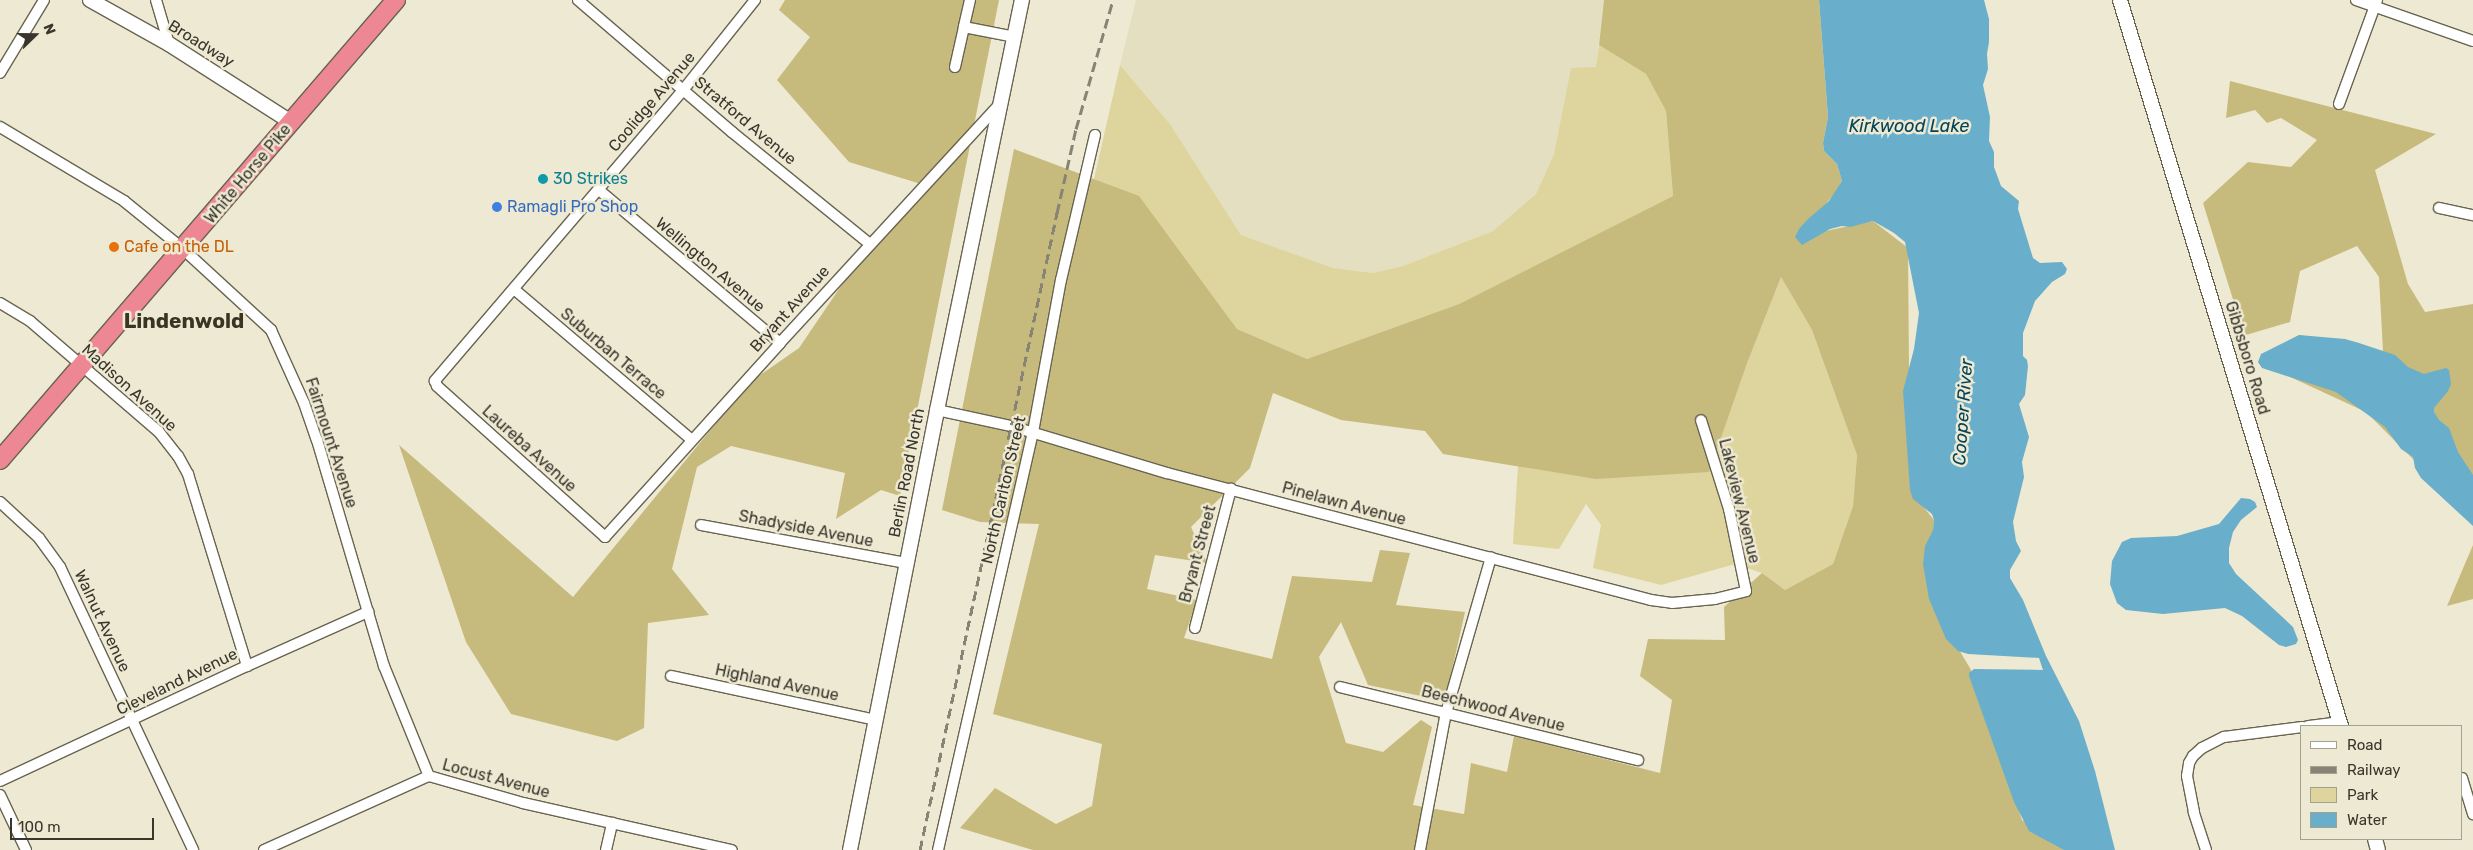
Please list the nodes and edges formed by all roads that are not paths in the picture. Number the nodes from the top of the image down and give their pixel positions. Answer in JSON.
{"nodes":[{"id":1,"x":44,"y":0,"type":"edge"},
{"id":2,"x":90,"y":0,"type":"edge"},
{"id":3,"x":156,"y":0,"type":"edge"},
{"id":4,"x":396,"y":0,"type":"edge"},
{"id":5,"x":578,"y":0,"type":"edge"},
{"id":6,"x":755,"y":0,"type":"edge"},
{"id":7,"x":970,"y":0,"type":"edge"},
{"id":8,"x":1022,"y":0,"type":"edge"},
{"id":9,"x":2120,"y":0,"type":"edge"},
{"id":10,"x":2356,"y":0,"type":"edge"},
{"id":11,"x":2376,"y":3,"type":"edge"},
{"id":12,"x":964,"y":27,"type":"junction"},
{"id":13,"x":1015,"y":37,"type":"junction"},
{"id":14,"x":2473,"y":41,"type":"edge"},
{"id":15,"x":169,"y":44,"type":"junction"},
{"id":16,"x":955,"y":67,"type":"dead end"},
{"id":17,"x":0,"y":73,"type":"edge"},
{"id":18,"x":684,"y":89,"type":"junction"},
{"id":19,"x":1001,"y":104,"type":"junction"},
{"id":20,"x":2339,"y":104,"type":"dead end"},
{"id":21,"x":292,"y":122,"type":"junction"},
{"id":22,"x":0,"y":127,"type":"edge"},
{"id":23,"x":1096,"y":135,"type":"dead end"},
{"id":24,"x":599,"y":190,"type":"junction"},
{"id":25,"x":2438,"y":208,"type":"dead end"},
{"id":26,"x":2473,"y":215,"type":"edge"},
{"id":27,"x":870,"y":244,"type":"junction"},
{"id":28,"x":183,"y":250,"type":"junction"},
{"id":29,"x":514,"y":290,"type":"junction"},
{"id":30,"x":0,"y":303,"type":"edge"},
{"id":31,"x":780,"y":342,"type":"junction"},
{"id":32,"x":82,"y":365,"type":"junction"},
{"id":33,"x":435,"y":382,"type":"joint"},
{"id":34,"x":937,"y":410,"type":"junction"},
{"id":35,"x":1701,"y":420,"type":"dead end"},
{"id":36,"x":1033,"y":432,"type":"junction"},
{"id":37,"x":692,"y":440,"type":"junction"},
{"id":38,"x":0,"y":460,"type":"edge"},
{"id":39,"x":1231,"y":489,"type":"junction"},
{"id":40,"x":0,"y":502,"type":"edge"},
{"id":41,"x":701,"y":525,"type":"dead end"},
{"id":42,"x":605,"y":537,"type":"joint"},
{"id":43,"x":1491,"y":557,"type":"junction"},
{"id":44,"x":907,"y":563,"type":"junction"},
{"id":45,"x":1746,"y":591,"type":"joint"},
{"id":46,"x":368,"y":612,"type":"junction"},
{"id":47,"x":1195,"y":628,"type":"dead end"},
{"id":48,"x":247,"y":666,"type":"junction"},
{"id":49,"x":671,"y":676,"type":"dead end"},
{"id":50,"x":1340,"y":687,"type":"dead end"},
{"id":51,"x":1446,"y":713,"type":"junction"},
{"id":52,"x":132,"y":720,"type":"junction"},
{"id":53,"x":876,"y":720,"type":"junction"},
{"id":54,"x":2340,"y":724,"type":"edge"},
{"id":55,"x":2324,"y":725,"type":"edge"},
{"id":56,"x":2300,"y":727,"type":"edge"},
{"id":57,"x":1638,"y":760,"type":"dead end"},
{"id":58,"x":429,"y":776,"type":"junction"},
{"id":59,"x":0,"y":781,"type":"edge"},
{"id":60,"x":2463,"y":781,"type":"edge"},
{"id":61,"x":0,"y":795,"type":"edge"},
{"id":62,"x":2473,"y":814,"type":"edge"},
{"id":63,"x":612,"y":823,"type":"junction"},
{"id":64,"x":26,"y":850,"type":"edge"},
{"id":65,"x":193,"y":850,"type":"edge"},
{"id":66,"x":264,"y":850,"type":"edge"},
{"id":67,"x":606,"y":850,"type":"edge"},
{"id":68,"x":732,"y":850,"type":"edge"},
{"id":69,"x":850,"y":850,"type":"edge"},
{"id":70,"x":938,"y":850,"type":"edge"},
{"id":71,"x":1420,"y":850,"type":"edge"},
{"id":72,"x":2206,"y":850,"type":"edge"}],
"edges":[{"from":1,"to":17,"type":"street"},
{"from":2,"to":15,"type":"street","name":"Broadway"},
{"from":3,"to":15,"type":"street"},
{"from":4,"to":21,"type":"highway","name":"White Horse Pike"},
{"from":5,"to":18,"type":"street","name":"Stratford Avenue"},
{"from":6,"to":18,"type":"street","name":"Coolidge Avenue"},
{"from":7,"to":12,"type":"street"},
{"from":8,"to":13,"type":"street","name":"Berlin Road North"},
{"from":9,"to":54,"type":"street","name":"Gibbsboro Road"},
{"from":10,"to":11,"type":"street"},
{"from":11,"to":14,"type":"street"},
{"from":11,"to":20,"type":"street"},
{"from":12,"to":13,"type":"street"},
{"from":12,"to":16,"type":"street"},
{"from":13,"to":19,"type":"street","name":"Berlin Road North"},
{"from":15,"to":21,"type":"street","name":"Broadway"},
{"from":18,"to":24,"type":"street","name":"Coolidge Avenue"},
{"from":18,"to":27,"type":"street","name":"Stratford Avenue"},
{"from":19,"to":27,"type":"street","name":"Bryant Avenue"},
{"from":19,"to":34,"type":"street","name":"Berlin Road North"},
{"from":21,"to":28,"type":"highway","name":"White Horse Pike"},
{"from":22,"to":28,"type":"street","name":"Fairmount Avenue"},
{"from":23,"to":36,"type":"street","name":"North Carlton Street"},
{"from":24,"to":29,"type":"street","name":"Coolidge Avenue"},
{"from":24,"to":31,"type":"street","name":"Wellington Avenue"},
{"from":25,"to":26,"type":"street"},
{"from":27,"to":31,"type":"street","name":"Bryant Avenue"},
{"from":28,"to":32,"type":"highway","name":"White Horse Pike"},
{"from":28,"to":46,"type":"street","name":"Fairmount Avenue"},
{"from":29,"to":33,"type":"street","name":"Coolidge Avenue"},
{"from":29,"to":37,"type":"street","name":"Suburban Terrace"},
{"from":30,"to":32,"type":"street","name":"Madison Avenue"},
{"from":31,"to":37,"type":"street","name":"Bryant Avenue"},
{"from":32,"to":38,"type":"highway","name":"White Horse Pike"},
{"from":32,"to":48,"type":"street","name":"Madison Avenue"},
{"from":33,"to":42,"type":"street","name":"Laureba Avenue"},
{"from":34,"to":36,"type":"street","name":"Pinelawn Avenue"},
{"from":34,"to":44,"type":"street","name":"Berlin Road North"},
{"from":35,"to":45,"type":"street","name":"Lakeview Avenue"},
{"from":36,"to":39,"type":"street","name":"Pinelawn Avenue"},
{"from":36,"to":70,"type":"street","name":"North Carlton Street"},
{"from":37,"to":42,"type":"street","name":"Bryant Avenue"},
{"from":39,"to":43,"type":"street","name":"Pinelawn Avenue"},
{"from":39,"to":47,"type":"street","name":"Bryant Street"},
{"from":40,"to":52,"type":"street","name":"Walnut Avenue"},
{"from":41,"to":44,"type":"street","name":"Shadyside Avenue"},
{"from":43,"to":45,"type":"street","name":"Pinelawn Avenue"},
{"from":43,"to":51,"type":"street"},
{"from":44,"to":53,"type":"street","name":"Berlin Road North"},
{"from":46,"to":48,"type":"street","name":"Cleveland Avenue"},
{"from":46,"to":58,"type":"street","name":"Fairmount Avenue"},
{"from":48,"to":52,"type":"street","name":"Cleveland Avenue"},
{"from":49,"to":53,"type":"street","name":"Highland Avenue"},
{"from":50,"to":51,"type":"street","name":"Beechwood Avenue"},
{"from":51,"to":57,"type":"street","name":"Beechwood Avenue"},
{"from":51,"to":71,"type":"street"},
{"from":52,"to":59,"type":"street","name":"Cleveland Avenue"},
{"from":52,"to":65,"type":"street","name":"Walnut Avenue"},
{"from":53,"to":69,"type":"street","name":"Berlin Road North"},
{"from":54,"to":55,"type":"street"},
{"from":56,"to":72,"type":"street"},
{"from":58,"to":63,"type":"street","name":"Locust Avenue"},
{"from":58,"to":66,"type":"street","name":"Locust Avenue"},
{"from":60,"to":62,"type":"street"},
{"from":61,"to":64,"type":"street"},
{"from":63,"to":67,"type":"street"},
{"from":63,"to":68,"type":"street","name":"Locust Avenue"}]}
